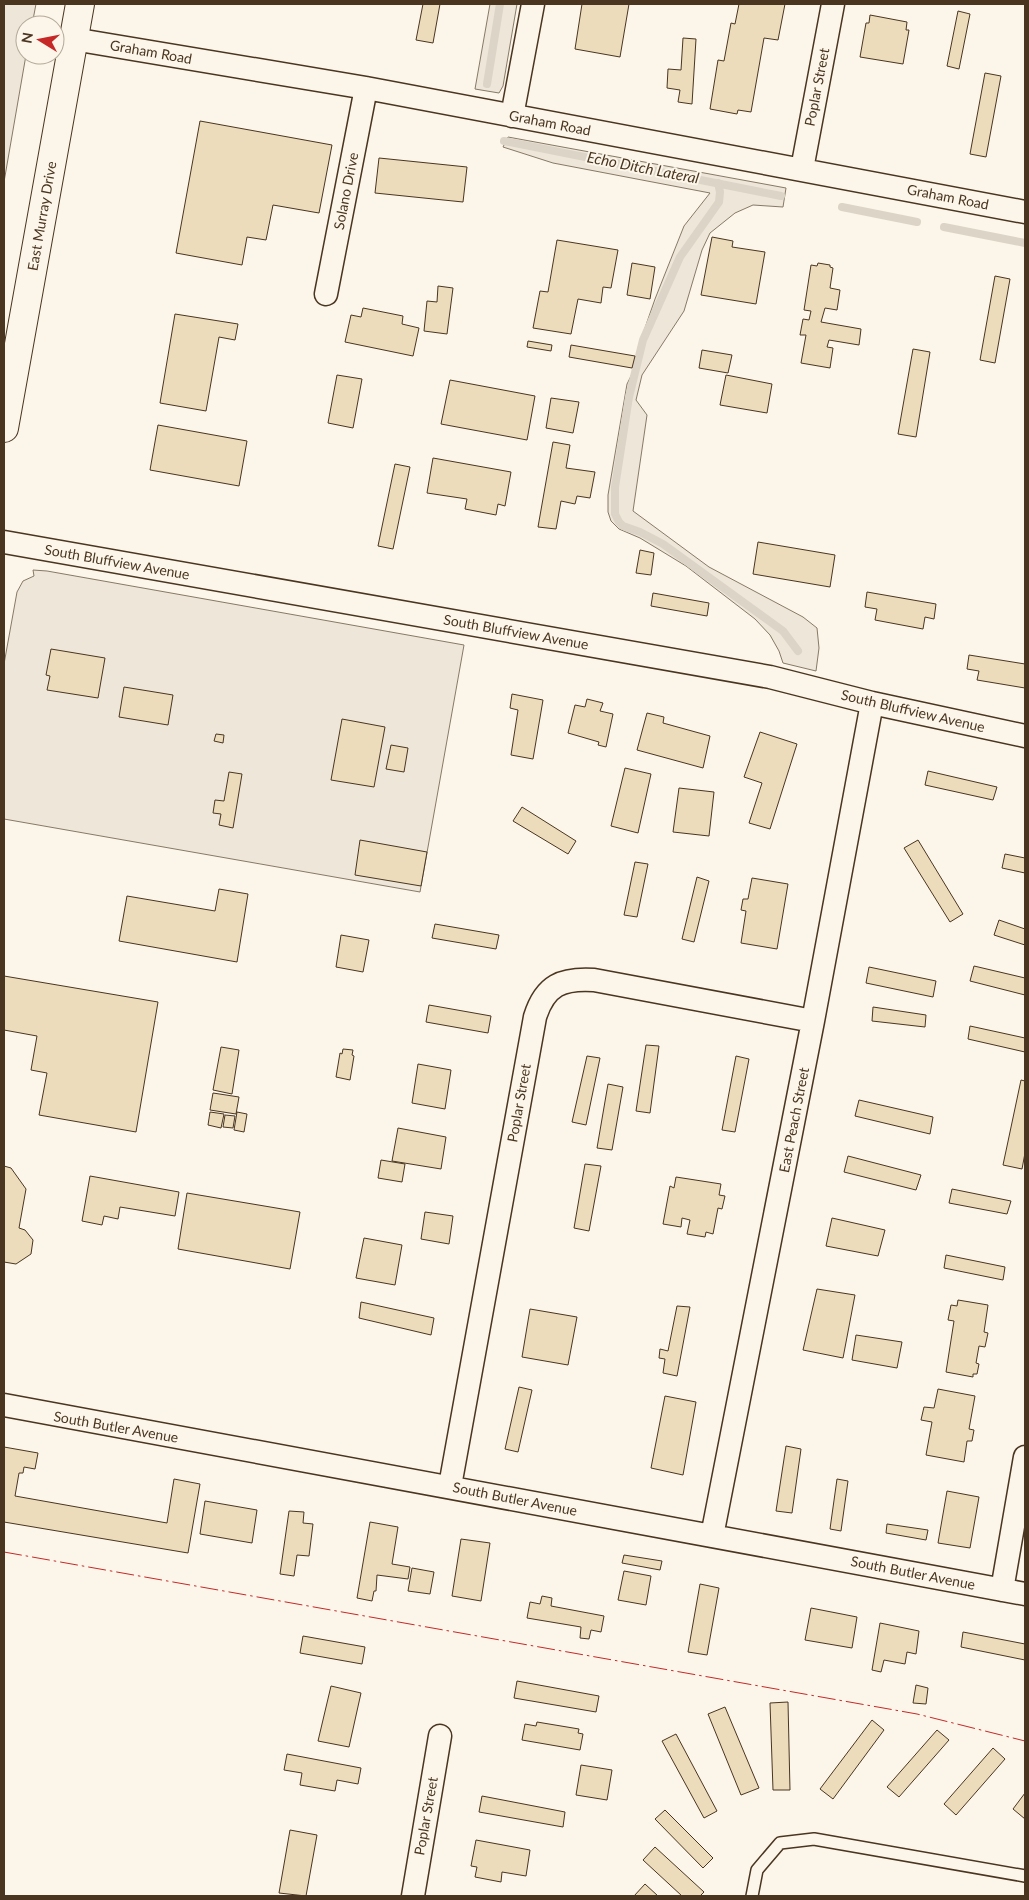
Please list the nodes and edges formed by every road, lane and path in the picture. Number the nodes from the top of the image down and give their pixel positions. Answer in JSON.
{"nodes":[{"id":1,"x":80,"y":4,"type":"edge"},
{"id":2,"x":533,"y":4,"type":"edge"},
{"id":3,"x":833,"y":4,"type":"edge"},
{"id":4,"x":73,"y":39,"type":"junction"},
{"id":5,"x":366,"y":88,"type":"junction"},
{"id":6,"x":512,"y":116,"type":"junction"},
{"id":7,"x":802,"y":169,"type":"junction"},
{"id":8,"x":1025,"y":212,"type":"edge"},
{"id":9,"x":326,"y":294,"type":"dead end"},
{"id":10,"x":4,"y":428,"type":"edge"},
{"id":11,"x":4,"y":542,"type":"edge"},
{"id":12,"x":872,"y":703,"type":"junction"},
{"id":13,"x":1025,"y":736,"type":"edge"},
{"id":14,"x":813,"y":1021,"type":"junction"},
{"id":15,"x":4,"y":1405,"type":"edge"},
{"id":16,"x":1025,"y":1457,"type":"edge"},
{"id":17,"x":450,"y":1486,"type":"junction"},
{"id":18,"x":712,"y":1536,"type":"junction"},
{"id":19,"x":1002,"y":1590,"type":"junction"},
{"id":20,"x":1025,"y":1594,"type":"edge"},
{"id":21,"x":440,"y":1736,"type":"dead end"},
{"id":22,"x":1025,"y":1876,"type":"edge"},
{"id":23,"x":413,"y":1896,"type":"edge"},
{"id":24,"x":752,"y":1896,"type":"edge"}],
"edges":[{"from":1,"to":4,"type":"highway","name":"East Murray Drive"},
{"from":2,"to":6,"type":"street"},
{"from":3,"to":7,"type":"street","name":"Poplar Street"},
{"from":4,"to":5,"type":"street","name":"Graham Road"},
{"from":4,"to":10,"type":"highway","name":"East Murray Drive"},
{"from":5,"to":6,"type":"street","name":"Graham Road"},
{"from":5,"to":9,"type":"street","name":"Solano Drive"},
{"from":6,"to":7,"type":"street","name":"Graham Road"},
{"from":7,"to":8,"type":"street","name":"Graham Road"},
{"from":11,"to":12,"type":"street","name":"South Bluffview Avenue"},
{"from":12,"to":13,"type":"street","name":"South Bluffview Avenue"},
{"from":12,"to":14,"type":"street","name":"East Peach Street"},
{"from":14,"to":17,"type":"street","name":"Poplar Street"},
{"from":14,"to":18,"type":"street","name":"East Peach Street"},
{"from":15,"to":17,"type":"street","name":"South Butler Avenue"},
{"from":16,"to":19,"type":"street"},
{"from":17,"to":18,"type":"street","name":"South Butler Avenue"},
{"from":18,"to":19,"type":"street","name":"South Butler Avenue"},
{"from":19,"to":20,"type":"street","name":"South Butler Avenue"},
{"from":21,"to":23,"type":"street","name":"Poplar Street"},
{"from":22,"to":24,"type":"lane"}]}
